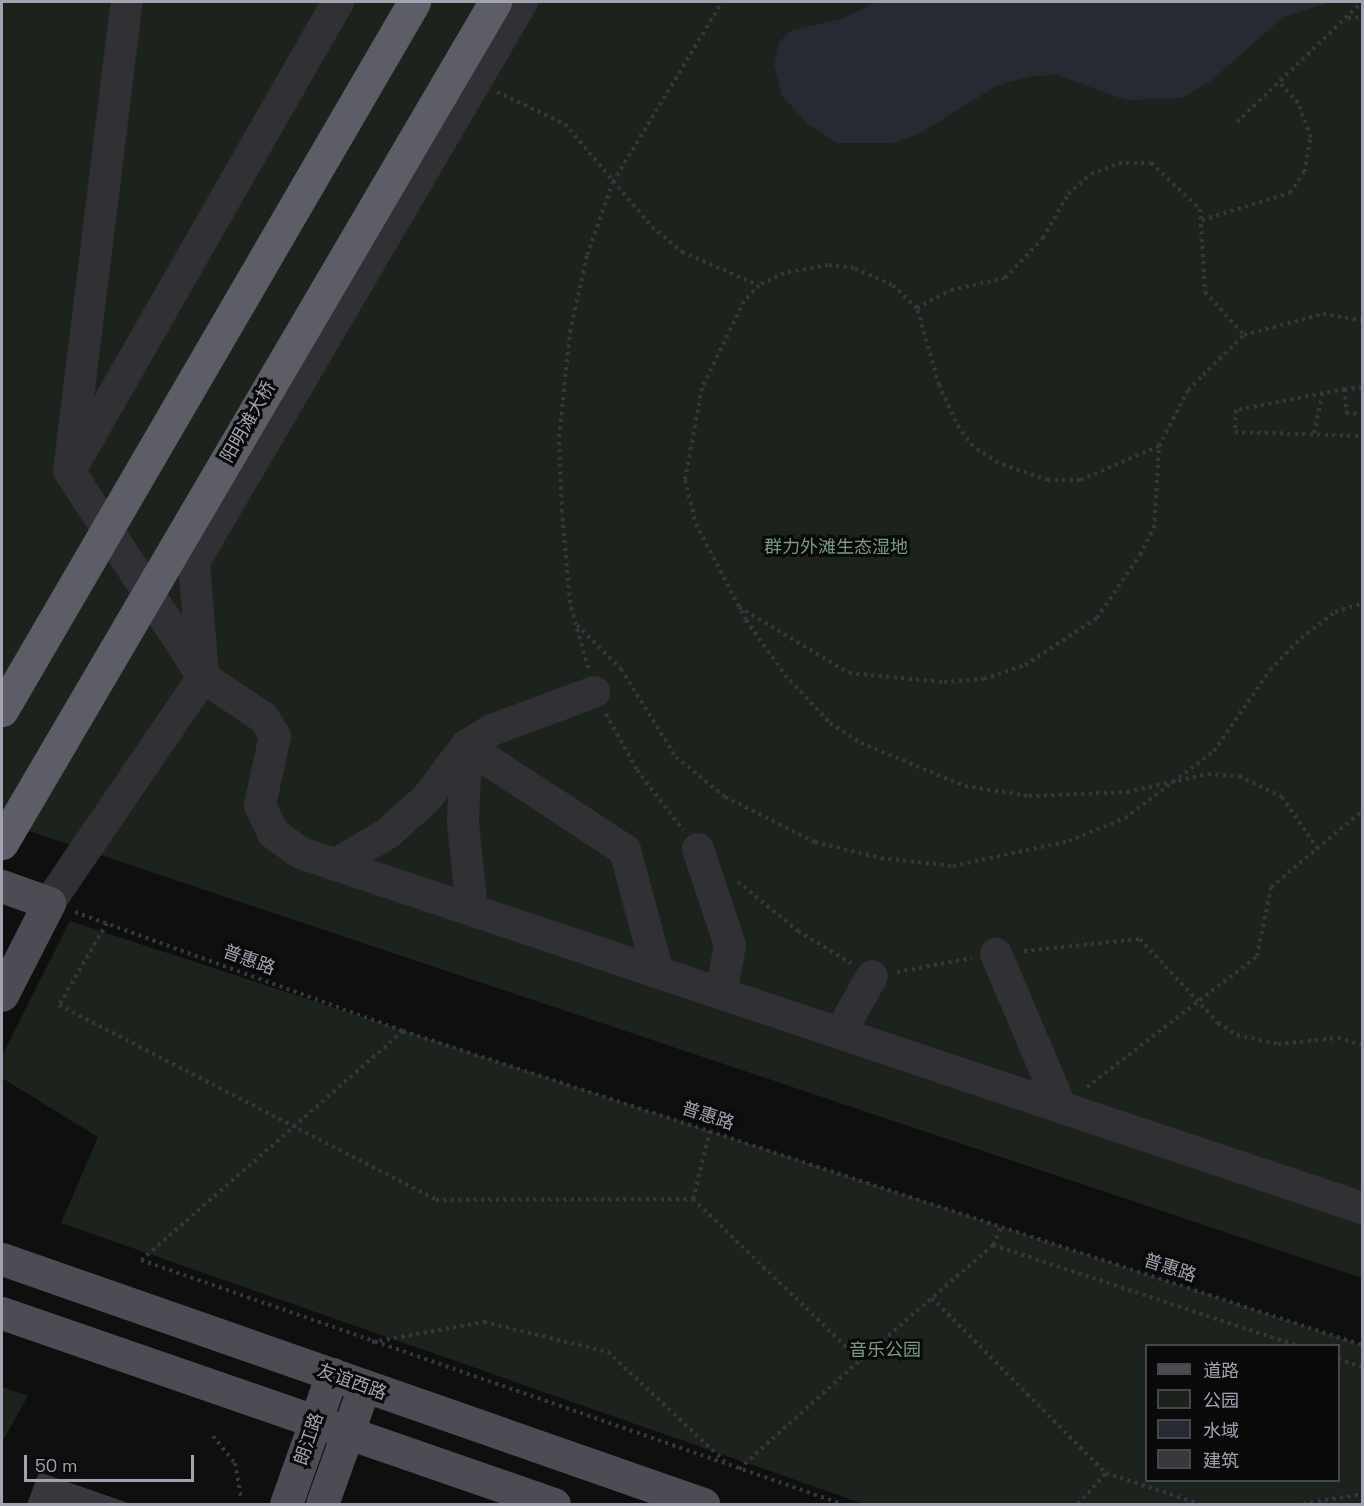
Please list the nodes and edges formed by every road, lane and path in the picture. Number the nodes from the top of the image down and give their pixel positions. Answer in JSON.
{"nodes":[{"id":1,"x":127,"y":2,"type":"edge"},
{"id":2,"x":338,"y":2,"type":"edge"},
{"id":3,"x":414,"y":2,"type":"edge"},
{"id":4,"x":495,"y":2,"type":"edge"},
{"id":5,"x":522,"y":2,"type":"edge"},
{"id":6,"x":722,"y":2,"type":"edge"},
{"id":7,"x":1362,"y":2,"type":"edge"},
{"id":8,"x":1362,"y":17,"type":"edge"},
{"id":9,"x":1347,"y":18,"type":"junction"},
{"id":10,"x":475,"y":82,"type":"junction"},
{"id":11,"x":1279,"y":82,"type":"junction"},
{"id":12,"x":1237,"y":122,"type":"dead end"},
{"id":13,"x":613,"y":182,"type":"junction"},
{"id":14,"x":1202,"y":220,"type":"junction"},
{"id":15,"x":759,"y":285,"type":"junction"},
{"id":16,"x":917,"y":308,"type":"junction"},
{"id":17,"x":1362,"y":320,"type":"edge"},
{"id":18,"x":1244,"y":335,"type":"junction"},
{"id":19,"x":1362,"y":387,"type":"edge"},
{"id":20,"x":1345,"y":389,"type":"junction"},
{"id":21,"x":1322,"y":394,"type":"junction"},
{"id":22,"x":1362,"y":414,"type":"edge"},
{"id":23,"x":1314,"y":432,"type":"junction"},
{"id":24,"x":1362,"y":436,"type":"edge"},
{"id":25,"x":1159,"y":446,"type":"junction"},
{"id":26,"x":69,"y":471,"type":"junction"},
{"id":27,"x":1362,"y":603,"type":"edge"},
{"id":28,"x":738,"y":606,"type":"junction"},
{"id":29,"x":576,"y":625,"type":"junction"},
{"id":30,"x":203,"y":677,"type":"junction"},
{"id":31,"x":594,"y":692,"type":"junction"},
{"id":32,"x":2,"y":710,"type":"edge"},
{"id":33,"x":466,"y":746,"type":"junction"},
{"id":34,"x":1174,"y":781,"type":"junction"},
{"id":35,"x":1362,"y":811,"type":"edge"},
{"id":36,"x":2,"y":843,"type":"edge"},
{"id":37,"x":698,"y":849,"type":"joint"},
{"id":38,"x":1318,"y":849,"type":"junction"},
{"id":39,"x":336,"y":865,"type":"junction"},
{"id":40,"x":734,"y":879,"type":"dead end"},
{"id":41,"x":2,"y":886,"type":"edge"},
{"id":42,"x":49,"y":903,"type":"junction"},
{"id":43,"x":472,"y":910,"type":"junction"},
{"id":44,"x":107,"y":923,"type":"junction"},
{"id":45,"x":996,"y":954,"type":"junction"},
{"id":46,"x":658,"y":973,"type":"junction"},
{"id":47,"x":872,"y":976,"type":"junction"},
{"id":48,"x":722,"y":993,"type":"junction"},
{"id":49,"x":2,"y":995,"type":"edge"},
{"id":50,"x":1200,"y":1004,"type":"junction"},
{"id":51,"x":403,"y":1031,"type":"junction"},
{"id":52,"x":840,"y":1033,"type":"junction"},
{"id":53,"x":1362,"y":1045,"type":"edge"},
{"id":54,"x":1061,"y":1107,"type":"junction"},
{"id":55,"x":296,"y":1127,"type":"junction"},
{"id":56,"x":710,"y":1131,"type":"junction"},
{"id":57,"x":693,"y":1200,"type":"junction"},
{"id":58,"x":1362,"y":1208,"type":"edge"},
{"id":59,"x":1001,"y":1227,"type":"junction"},
{"id":60,"x":993,"y":1245,"type":"junction"},
{"id":61,"x":2,"y":1259,"type":"edge"},
{"id":62,"x":932,"y":1298,"type":"junction"},
{"id":63,"x":2,"y":1313,"type":"edge"},
{"id":64,"x":371,"y":1342,"type":"junction"},
{"id":65,"x":1292,"y":1344,"type":"edge"},
{"id":66,"x":1362,"y":1345,"type":"edge"},
{"id":67,"x":860,"y":1360,"type":"junction"},
{"id":68,"x":1340,"y":1360,"type":"edge"},
{"id":69,"x":1362,"y":1366,"type":"edge"},
{"id":70,"x":332,"y":1374,"type":"junction"},
{"id":71,"x":364,"y":1387,"type":"junction"},
{"id":72,"x":315,"y":1422,"type":"junction"},
{"id":73,"x":347,"y":1433,"type":"junction"},
{"id":74,"x":213,"y":1436,"type":"dead end"},
{"id":75,"x":728,"y":1465,"type":"junction"},
{"id":76,"x":739,"y":1469,"type":"junction"},
{"id":77,"x":1106,"y":1473,"type":"junction"},
{"id":78,"x":1362,"y":1494,"type":"edge"},
{"id":79,"x":241,"y":1497,"type":"dead end"},
{"id":80,"x":286,"y":1504,"type":"edge"},
{"id":81,"x":322,"y":1504,"type":"edge"},
{"id":82,"x":554,"y":1504,"type":"edge"},
{"id":83,"x":703,"y":1504,"type":"edge"},
{"id":84,"x":842,"y":1504,"type":"edge"},
{"id":85,"x":1078,"y":1504,"type":"edge"},
{"id":86,"x":1200,"y":1504,"type":"edge"},
{"id":87,"x":1302,"y":1504,"type":"edge"}],
"edges":[{"from":1,"to":26,"type":"lane"},
{"from":2,"to":26,"type":"lane"},
{"from":3,"to":32,"type":"highway"},
{"from":4,"to":36,"type":"highway","name":"阳明滩大桥"},
{"from":5,"to":10,"type":"lane"},
{"from":6,"to":13,"type":"path"},
{"from":7,"to":9,"type":"path"},
{"from":8,"to":9,"type":"path"},
{"from":9,"to":11,"type":"path"},
{"from":10,"to":13,"type":"path"},
{"from":10,"to":30,"type":"lane"},
{"from":11,"to":12,"type":"path"},
{"from":11,"to":14,"type":"path"},
{"from":13,"to":15,"type":"path"},
{"from":13,"to":29,"type":"path"},
{"from":14,"to":16,"type":"path"},
{"from":14,"to":18,"type":"path"},
{"from":15,"to":16,"type":"path"},
{"from":15,"to":28,"type":"path"},
{"from":16,"to":25,"type":"path"},
{"from":17,"to":18,"type":"path"},
{"from":18,"to":25,"type":"path"},
{"from":19,"to":20,"type":"path"},
{"from":20,"to":21,"type":"path"},
{"from":20,"to":22,"type":"path"},
{"from":21,"to":23,"type":"path"},
{"from":21,"to":23,"type":"path"},
{"from":23,"to":24,"type":"path"},
{"from":25,"to":28,"type":"path"},
{"from":26,"to":30,"type":"lane"},
{"from":27,"to":34,"type":"path"},
{"from":28,"to":34,"type":"path"},
{"from":29,"to":31,"type":"path"},
{"from":29,"to":34,"type":"path"},
{"from":30,"to":39,"type":"lane"},
{"from":30,"to":42,"type":"lane"},
{"from":31,"to":33,"type":"lane"},
{"from":31,"to":37,"type":"path"},
{"from":33,"to":39,"type":"lane"},
{"from":33,"to":43,"type":"lane"},
{"from":33,"to":46,"type":"lane"},
{"from":34,"to":38,"type":"path"},
{"from":35,"to":38,"type":"path"},
{"from":37,"to":48,"type":"lane"},
{"from":38,"to":50,"type":"path"},
{"from":39,"to":43,"type":"lane"},
{"from":40,"to":47,"type":"path"},
{"from":41,"to":42,"type":"main road"},
{"from":42,"to":44,"type":"path","name":"普惠路"},
{"from":42,"to":49,"type":"main road"},
{"from":43,"to":46,"type":"lane"},
{"from":44,"to":51,"type":"path","name":"普惠路"},
{"from":44,"to":55,"type":"path"},
{"from":45,"to":47,"type":"path"},
{"from":45,"to":50,"type":"path"},
{"from":45,"to":54,"type":"lane"},
{"from":46,"to":48,"type":"lane"},
{"from":47,"to":52,"type":"lane"},
{"from":48,"to":52,"type":"lane"},
{"from":50,"to":53,"type":"path"},
{"from":50,"to":54,"type":"path"},
{"from":51,"to":55,"type":"path"},
{"from":51,"to":56,"type":"path","name":"普惠路"},
{"from":52,"to":54,"type":"lane"},
{"from":54,"to":58,"type":"lane"},
{"from":55,"to":57,"type":"path"},
{"from":55,"to":64,"type":"path"},
{"from":56,"to":57,"type":"path"},
{"from":56,"to":59,"type":"path","name":"普惠路"},
{"from":57,"to":67,"type":"path"},
{"from":59,"to":60,"type":"path"},
{"from":59,"to":66,"type":"path","name":"普惠路"},
{"from":60,"to":62,"type":"path"},
{"from":60,"to":65,"type":"path"},
{"from":61,"to":70,"type":"main road","name":"友谊西路"},
{"from":62,"to":67,"type":"path"},
{"from":62,"to":77,"type":"path"},
{"from":63,"to":72,"type":"main road"},
{"from":64,"to":75,"type":"path"},
{"from":64,"to":75,"type":"path"},
{"from":67,"to":76,"type":"path"},
{"from":68,"to":69,"type":"path"},
{"from":70,"to":71,"type":"main road","name":"友谊西路"},
{"from":70,"to":72,"type":"main road","name":"朗江路"},
{"from":71,"to":73,"type":"main road","name":"朗江路"},
{"from":71,"to":83,"type":"main road","name":"友谊西路"},
{"from":72,"to":73,"type":"main road"},
{"from":72,"to":80,"type":"main road","name":"朗江路"},
{"from":73,"to":81,"type":"main road","name":"朗江路"},
{"from":73,"to":82,"type":"main road"},
{"from":74,"to":79,"type":"path"},
{"from":75,"to":76,"type":"path"},
{"from":76,"to":84,"type":"path"},
{"from":77,"to":85,"type":"path"},
{"from":77,"to":86,"type":"path"},
{"from":78,"to":87,"type":"path"}]}
